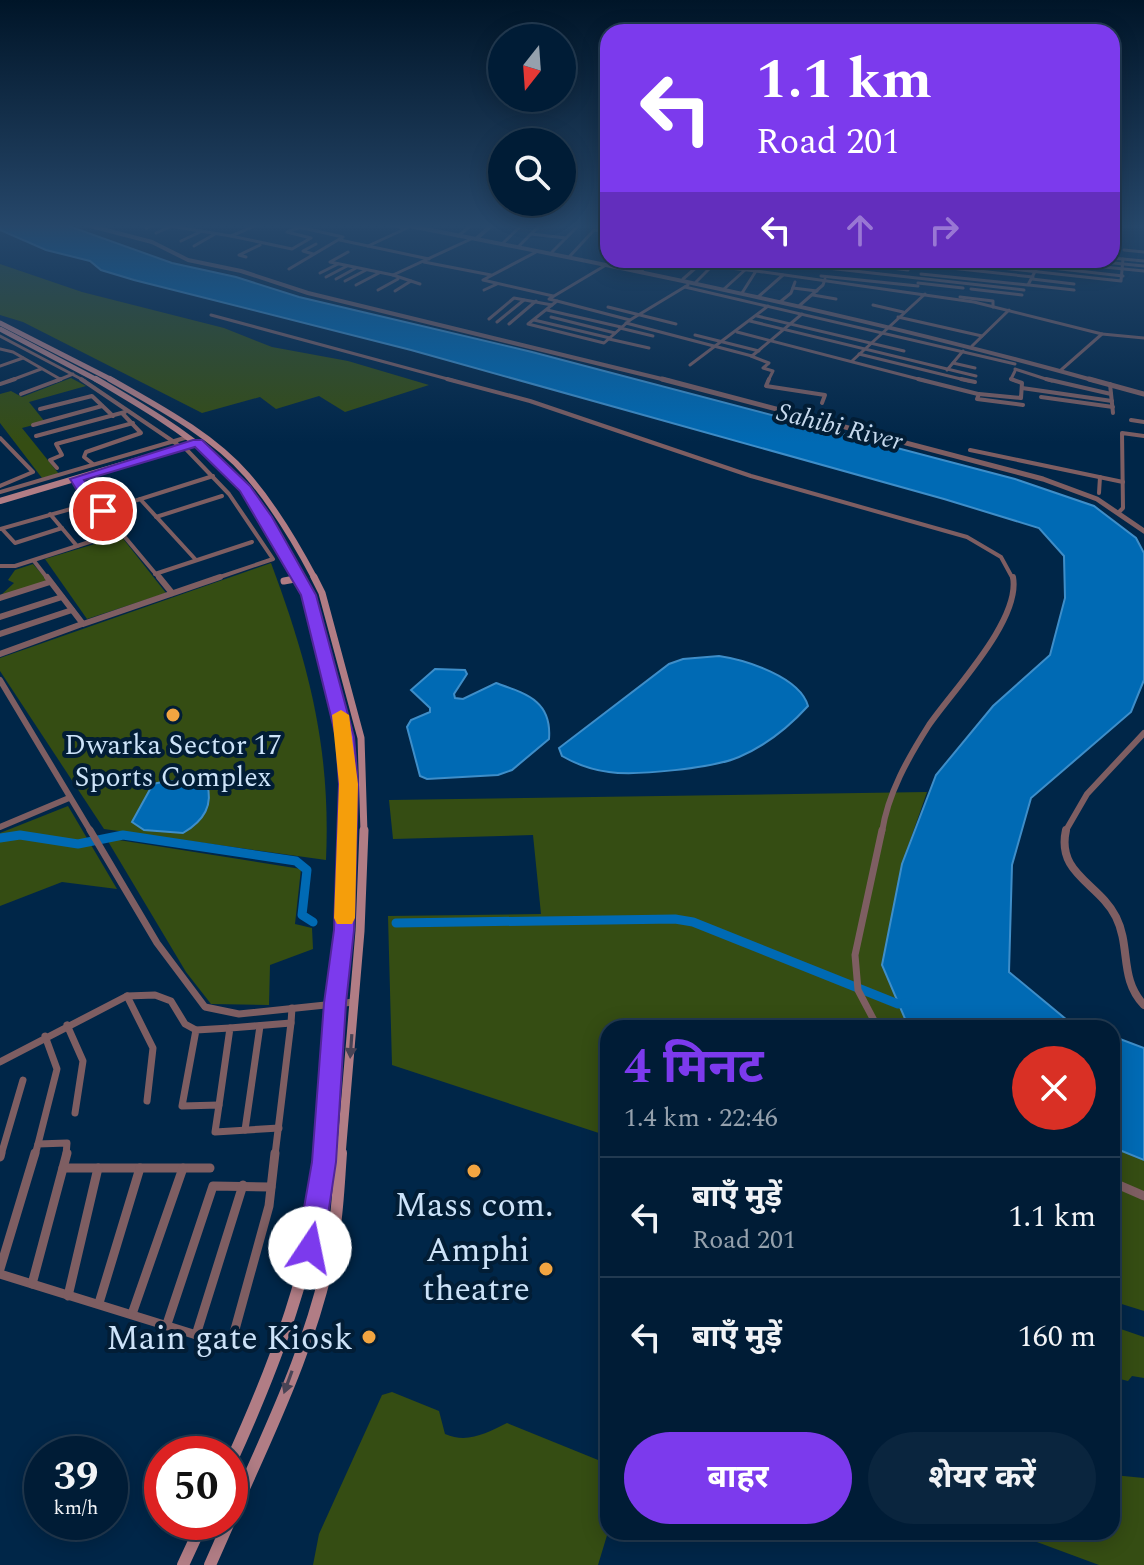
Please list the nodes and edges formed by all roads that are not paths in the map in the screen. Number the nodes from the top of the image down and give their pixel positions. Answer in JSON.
{"nodes":[{"id":1,"x":325,"y":297,"type":"edge"},
{"id":2,"x":547,"y":297,"type":"edge"},
{"id":3,"x":669,"y":297,"type":"edge"},
{"id":4,"x":737,"y":297,"type":"edge"},
{"id":5,"x":746,"y":297,"type":"edge"},
{"id":6,"x":758,"y":297,"type":"edge"},
{"id":7,"x":785,"y":297,"type":"edge"},
{"id":8,"x":810,"y":297,"type":"edge"},
{"id":9,"x":829,"y":297,"type":"edge"},
{"id":10,"x":921,"y":297,"type":"edge"},
{"id":11,"x":939,"y":297,"type":"edge"},
{"id":12,"x":961,"y":297,"type":"edge"},
{"id":13,"x":995,"y":297,"type":"edge"},
{"id":14,"x":551,"y":298,"type":"junction"},
{"id":15,"x":969,"y":298,"type":"joint"},
{"id":16,"x":836,"y":299,"type":"dead end"},
{"id":17,"x":524,"y":300,"type":"junction"},
{"id":18,"x":537,"y":302,"type":"junction"},
{"id":19,"x":780,"y":302,"type":"junction"},
{"id":20,"x":554,"y":303,"type":"junction"},
{"id":21,"x":993,"y":304,"type":"junction"},
{"id":22,"x":873,"y":305,"type":"dead end"},
{"id":23,"x":768,"y":306,"type":"junction"},
{"id":24,"x":799,"y":306,"type":"junction"},
{"id":25,"x":608,"y":307,"type":"dead end"},
{"id":26,"x":546,"y":310,"type":"junction"},
{"id":27,"x":1009,"y":310,"type":"junction"},
{"id":28,"x":805,"y":311,"type":"junction"},
{"id":29,"x":903,"y":312,"type":"junction"},
{"id":30,"x":557,"y":313,"type":"junction"},
{"id":31,"x":640,"y":314,"type":"junction"},
{"id":32,"x":211,"y":315,"type":"dead end"},
{"id":33,"x":757,"y":316,"type":"junction"},
{"id":34,"x":551,"y":317,"type":"junction"},
{"id":35,"x":898,"y":317,"type":"junction"},
{"id":36,"x":489,"y":319,"type":"dead end"},
{"id":37,"x":534,"y":320,"type":"junction"},
{"id":38,"x":750,"y":321,"type":"junction"},
{"id":39,"x":497,"y":322,"type":"dead end"},
{"id":40,"x":545,"y":322,"type":"junction"},
{"id":41,"x":628,"y":322,"type":"junction"},
{"id":42,"x":509,"y":324,"type":"dead end"},
{"id":43,"x":676,"y":324,"type":"dead end"},
{"id":44,"x":791,"y":324,"type":"junction"},
{"id":45,"x":0,"y":326,"type":"edge"},
{"id":46,"x":621,"y":328,"type":"junction"},
{"id":47,"x":785,"y":329,"type":"junction"},
{"id":48,"x":884,"y":329,"type":"junction"},
{"id":49,"x":737,"y":332,"type":"junction"},
{"id":50,"x":615,"y":333,"type":"junction"},
{"id":51,"x":1102,"y":334,"type":"junction"},
{"id":52,"x":695,"y":335,"type":"dead end"},
{"id":53,"x":0,"y":336,"type":"edge"},
{"id":54,"x":653,"y":336,"type":"dead end"},
{"id":55,"x":982,"y":336,"type":"junction"},
{"id":56,"x":13,"y":338,"type":"junction"},
{"id":57,"x":609,"y":338,"type":"junction"},
{"id":58,"x":1144,"y":338,"type":"edge"},
{"id":59,"x":771,"y":340,"type":"junction"},
{"id":60,"x":723,"y":342,"type":"junction"},
{"id":61,"x":0,"y":343,"type":"edge"},
{"id":62,"x":871,"y":343,"type":"junction"},
{"id":63,"x":649,"y":348,"type":"dead end"},
{"id":64,"x":715,"y":348,"type":"junction"},
{"id":65,"x":865,"y":348,"type":"junction"},
{"id":66,"x":967,"y":348,"type":"junction"},
{"id":67,"x":0,"y":349,"type":"edge"},
{"id":68,"x":759,"y":351,"type":"junction"},
{"id":69,"x":904,"y":351,"type":"dead end"},
{"id":70,"x":859,"y":354,"type":"junction"},
{"id":71,"x":751,"y":356,"type":"junction"},
{"id":72,"x":23,"y":358,"type":"junction"},
{"id":73,"x":852,"y":361,"type":"junction"},
{"id":74,"x":1017,"y":361,"type":"junction"},
{"id":75,"x":953,"y":363,"type":"junction"},
{"id":76,"x":690,"y":365,"type":"dead end"},
{"id":77,"x":0,"y":366,"type":"edge"},
{"id":78,"x":948,"y":368,"type":"junction"},
{"id":79,"x":975,"y":368,"type":"dead end"},
{"id":80,"x":41,"y":369,"type":"junction"},
{"id":81,"x":1061,"y":370,"type":"junction"},
{"id":82,"x":1015,"y":371,"type":"junction"},
{"id":83,"x":73,"y":374,"type":"junction"},
{"id":84,"x":943,"y":374,"type":"junction"},
{"id":85,"x":976,"y":376,"type":"dead end"},
{"id":86,"x":60,"y":379,"type":"junction"},
{"id":87,"x":937,"y":382,"type":"junction"},
{"id":88,"x":975,"y":382,"type":"dead end"},
{"id":89,"x":0,"y":384,"type":"edge"},
{"id":90,"x":1110,"y":384,"type":"junction"},
{"id":91,"x":1022,"y":388,"type":"junction"},
{"id":92,"x":75,"y":392,"type":"dead end"},
{"id":93,"x":21,"y":394,"type":"dead end"},
{"id":94,"x":978,"y":394,"type":"junction"},
{"id":95,"x":1111,"y":394,"type":"junction"},
{"id":96,"x":1144,"y":394,"type":"edge"},
{"id":97,"x":1041,"y":397,"type":"dead end"},
{"id":98,"x":81,"y":398,"type":"junction"},
{"id":99,"x":822,"y":403,"type":"dead end"},
{"id":100,"x":1023,"y":405,"type":"dead end"},
{"id":101,"x":102,"y":406,"type":"junction"},
{"id":102,"x":1113,"y":407,"type":"junction"},
{"id":103,"x":40,"y":409,"type":"dead end"},
{"id":104,"x":131,"y":410,"type":"junction"},
{"id":105,"x":122,"y":413,"type":"junction"},
{"id":106,"x":113,"y":416,"type":"junction"},
{"id":107,"x":1131,"y":420,"type":"dead end"},
{"id":108,"x":1144,"y":422,"type":"edge"},
{"id":109,"x":133,"y":423,"type":"junction"},
{"id":110,"x":33,"y":425,"type":"dead end"},
{"id":111,"x":36,"y":436,"type":"dead end"},
{"id":112,"x":1144,"y":436,"type":"edge"},
{"id":113,"x":0,"y":438,"type":"edge"},
{"id":114,"x":198,"y":438,"type":"junction"},
{"id":115,"x":175,"y":442,"type":"junction"},
{"id":116,"x":184,"y":447,"type":"junction"},
{"id":117,"x":970,"y":450,"type":"dead end"},
{"id":118,"x":92,"y":463,"type":"junction"},
{"id":119,"x":213,"y":476,"type":"junction"},
{"id":120,"x":1100,"y":477,"type":"junction"},
{"id":121,"x":77,"y":479,"type":"junction"},
{"id":122,"x":1123,"y":482,"type":"junction"},
{"id":123,"x":0,"y":486,"type":"edge"},
{"id":124,"x":1099,"y":493,"type":"dead end"},
{"id":125,"x":222,"y":496,"type":"dead end"},
{"id":126,"x":0,"y":497,"type":"edge"},
{"id":127,"x":140,"y":499,"type":"junction"},
{"id":128,"x":92,"y":503,"type":"junction"},
{"id":129,"x":103,"y":511,"type":"junction"},
{"id":130,"x":1119,"y":512,"type":"junction"},
{"id":131,"x":50,"y":514,"type":"junction"},
{"id":132,"x":156,"y":517,"type":"junction"},
{"id":133,"x":62,"y":528,"type":"junction"},
{"id":134,"x":1,"y":529,"type":"edge"},
{"id":135,"x":1144,"y":531,"type":"edge"},
{"id":136,"x":120,"y":532,"type":"junction"},
{"id":137,"x":252,"y":542,"type":"dead end"},
{"id":138,"x":77,"y":546,"type":"junction"},
{"id":139,"x":196,"y":560,"type":"junction"},
{"id":140,"x":34,"y":561,"type":"junction"},
{"id":141,"x":0,"y":566,"type":"edge"},
{"id":142,"x":155,"y":574,"type":"junction"},
{"id":143,"x":300,"y":578,"type":"junction"},
{"id":144,"x":284,"y":581,"type":"dead end"},
{"id":145,"x":50,"y":582,"type":"junction"},
{"id":146,"x":172,"y":593,"type":"junction"},
{"id":147,"x":62,"y":597,"type":"junction"},
{"id":148,"x":0,"y":598,"type":"edge"},
{"id":149,"x":72,"y":610,"type":"junction"},
{"id":150,"x":0,"y":617,"type":"edge"},
{"id":151,"x":82,"y":624,"type":"junction"},
{"id":152,"x":0,"y":634,"type":"edge"},
{"id":153,"x":0,"y":654,"type":"edge"},
{"id":154,"x":0,"y":680,"type":"edge"},
{"id":155,"x":1144,"y":733,"type":"edge"},
{"id":156,"x":69,"y":798,"type":"junction"},
{"id":157,"x":0,"y":827,"type":"edge"},
{"id":158,"x":127,"y":996,"type":"junction"},
{"id":159,"x":354,"y":1002,"type":"junction"},
{"id":160,"x":335,"y":1003,"type":"junction"},
{"id":161,"x":1144,"y":1005,"type":"edge"},
{"id":162,"x":292,"y":1008,"type":"junction"},
{"id":163,"x":874,"y":1020,"type":"edge"},
{"id":164,"x":291,"y":1023,"type":"junction"},
{"id":165,"x":67,"y":1025,"type":"junction"},
{"id":166,"x":260,"y":1026,"type":"junction"},
{"id":167,"x":230,"y":1028,"type":"junction"},
{"id":168,"x":196,"y":1030,"type":"junction"},
{"id":169,"x":45,"y":1036,"type":"junction"},
{"id":170,"x":0,"y":1062,"type":"edge"},
{"id":171,"x":23,"y":1080,"type":"dead end"},
{"id":172,"x":147,"y":1101,"type":"dead end"},
{"id":173,"x":219,"y":1105,"type":"junction"},
{"id":174,"x":75,"y":1113,"type":"dead end"},
{"id":175,"x":279,"y":1128,"type":"junction"},
{"id":176,"x":245,"y":1130,"type":"junction"},
{"id":177,"x":38,"y":1144,"type":"junction"},
{"id":178,"x":0,"y":1157,"type":"edge"},
{"id":179,"x":63,"y":1168,"type":"junction"},
{"id":180,"x":98,"y":1168,"type":"junction"},
{"id":181,"x":140,"y":1168,"type":"junction"},
{"id":182,"x":183,"y":1168,"type":"junction"},
{"id":183,"x":210,"y":1168,"type":"dead end"},
{"id":184,"x":243,"y":1185,"type":"junction"},
{"id":185,"x":1120,"y":1186,"type":"edge"},
{"id":186,"x":271,"y":1187,"type":"junction"},
{"id":187,"x":1144,"y":1196,"type":"edge"},
{"id":188,"x":0,"y":1272,"type":"edge"},
{"id":189,"x":32,"y":1284,"type":"junction"},
{"id":190,"x":68,"y":1296,"type":"junction"},
{"id":191,"x":99,"y":1303,"type":"junction"},
{"id":192,"x":132,"y":1314,"type":"junction"},
{"id":193,"x":167,"y":1324,"type":"junction"},
{"id":194,"x":196,"y":1335,"type":"junction"},
{"id":195,"x":242,"y":1436,"type":"edge"},
{"id":196,"x":248,"y":1478,"type":"edge"},
{"id":197,"x":195,"y":1540,"type":"edge"},
{"id":198,"x":221,"y":1540,"type":"edge"},
{"id":199,"x":183,"y":1565,"type":"edge"},
{"id":200,"x":210,"y":1565,"type":"edge"}],
"edges":[{"from":1,"to":130,"type":"street"},
{"from":2,"to":14,"type":"street"},
{"from":3,"to":31,"type":"street"},
{"from":4,"to":23,"type":"street"},
{"from":5,"to":28,"type":"street"},
{"from":6,"to":19,"type":"street"},
{"from":7,"to":19,"type":"street"},
{"from":8,"to":24,"type":"street"},
{"from":9,"to":16,"type":"street"},
{"from":10,"to":29,"type":"street"},
{"from":11,"to":21,"type":"street"},
{"from":12,"to":15,"type":"street"},
{"from":13,"to":21,"type":"street"},
{"from":14,"to":18,"type":"street"},
{"from":14,"to":20,"type":"street"},
{"from":15,"to":21,"type":"street"},
{"from":17,"to":18,"type":"street"},
{"from":17,"to":36,"type":"street"},
{"from":17,"to":39,"type":"street"},
{"from":18,"to":20,"type":"street"},
{"from":18,"to":42,"type":"street"},
{"from":19,"to":24,"type":"street"},
{"from":20,"to":26,"type":"street"},
{"from":20,"to":41,"type":"street"},
{"from":21,"to":27,"type":"street"},
{"from":22,"to":29,"type":"street"},
{"from":23,"to":28,"type":"street"},
{"from":23,"to":33,"type":"street"},
{"from":24,"to":28,"type":"street"},
{"from":25,"to":31,"type":"street"},
{"from":26,"to":30,"type":"street"},
{"from":26,"to":37,"type":"street"},
{"from":27,"to":51,"type":"street"},
{"from":27,"to":55,"type":"street"},
{"from":28,"to":44,"type":"street"},
{"from":28,"to":48,"type":"street"},
{"from":29,"to":35,"type":"street"},
{"from":30,"to":34,"type":"street"},
{"from":30,"to":46,"type":"street"},
{"from":31,"to":41,"type":"street"},
{"from":31,"to":43,"type":"street"},
{"from":32,"to":163,"type":"street"},
{"from":33,"to":38,"type":"street"},
{"from":33,"to":44,"type":"street"},
{"from":34,"to":40,"type":"street"},
{"from":34,"to":50,"type":"street"},
{"from":35,"to":48,"type":"street"},
{"from":35,"to":55,"type":"street"},
{"from":37,"to":40,"type":"street"},
{"from":37,"to":57,"type":"street"},
{"from":38,"to":47,"type":"street"},
{"from":38,"to":49,"type":"street"},
{"from":40,"to":57,"type":"street"},
{"from":41,"to":46,"type":"street"},
{"from":41,"to":64,"type":"street"},
{"from":44,"to":47,"type":"street"},
{"from":44,"to":62,"type":"street"},
{"from":45,"to":56,"type":"main road"},
{"from":45,"to":114,"type":"main road"},
{"from":46,"to":50,"type":"street"},
{"from":46,"to":54,"type":"street"},
{"from":47,"to":59,"type":"street"},
{"from":47,"to":65,"type":"street"},
{"from":48,"to":62,"type":"street"},
{"from":48,"to":66,"type":"street"},
{"from":49,"to":59,"type":"street"},
{"from":49,"to":60,"type":"street"},
{"from":50,"to":57,"type":"street"},
{"from":51,"to":58,"type":"street"},
{"from":51,"to":81,"type":"street"},
{"from":52,"to":60,"type":"street"},
{"from":53,"to":56,"type":"street"},
{"from":55,"to":66,"type":"street"},
{"from":56,"to":61,"type":"street"},
{"from":56,"to":83,"type":"street"},
{"from":56,"to":114,"type":"main road"},
{"from":57,"to":63,"type":"street"},
{"from":59,"to":68,"type":"street"},
{"from":59,"to":73,"type":"street"},
{"from":60,"to":64,"type":"street"},
{"from":60,"to":68,"type":"street"},
{"from":62,"to":65,"type":"street"},
{"from":62,"to":69,"type":"street"},
{"from":64,"to":71,"type":"street"},
{"from":64,"to":76,"type":"street"},
{"from":65,"to":70,"type":"street"},
{"from":65,"to":78,"type":"street"},
{"from":66,"to":74,"type":"street"},
{"from":66,"to":75,"type":"street"},
{"from":67,"to":72,"type":"street"},
{"from":68,"to":71,"type":"street"},
{"from":70,"to":73,"type":"street"},
{"from":70,"to":84,"type":"street"},
{"from":71,"to":99,"type":"street"},
{"from":72,"to":77,"type":"street"},
{"from":72,"to":80,"type":"street"},
{"from":73,"to":87,"type":"street"},
{"from":74,"to":81,"type":"street"},
{"from":74,"to":82,"type":"street"},
{"from":75,"to":78,"type":"street"},
{"from":75,"to":79,"type":"street"},
{"from":78,"to":84,"type":"street"},
{"from":78,"to":85,"type":"street"},
{"from":80,"to":86,"type":"street"},
{"from":80,"to":89,"type":"street"},
{"from":81,"to":90,"type":"street"},
{"from":82,"to":91,"type":"street"},
{"from":82,"to":95,"type":"street"},
{"from":83,"to":86,"type":"street"},
{"from":83,"to":104,"type":"street"},
{"from":84,"to":87,"type":"street"},
{"from":84,"to":88,"type":"street"},
{"from":86,"to":93,"type":"street"},
{"from":87,"to":94,"type":"street"},
{"from":90,"to":95,"type":"street"},
{"from":90,"to":96,"type":"street"},
{"from":91,"to":94,"type":"street"},
{"from":91,"to":102,"type":"street"},
{"from":92,"to":98,"type":"street"},
{"from":94,"to":100,"type":"street"},
{"from":95,"to":102,"type":"street"},
{"from":97,"to":102,"type":"street"},
{"from":98,"to":101,"type":"street"},
{"from":98,"to":103,"type":"street"},
{"from":101,"to":106,"type":"street"},
{"from":101,"to":110,"type":"street"},
{"from":104,"to":105,"type":"street"},
{"from":104,"to":115,"type":"street"},
{"from":105,"to":106,"type":"street"},
{"from":105,"to":109,"type":"street"},
{"from":106,"to":111,"type":"street"},
{"from":107,"to":108,"type":"street"},
{"from":109,"to":118,"type":"street"},
{"from":109,"to":118,"type":"street"},
{"from":112,"to":122,"type":"street"},
{"from":113,"to":123,"type":"street"},
{"from":114,"to":115,"type":"main road"},
{"from":114,"to":116,"type":"main road"},
{"from":114,"to":143,"type":"main road"},
{"from":114,"to":159,"type":"main road"},
{"from":115,"to":118,"type":"street"},
{"from":115,"to":126,"type":"main road"},
{"from":116,"to":119,"type":"street"},
{"from":116,"to":121,"type":"main road"},
{"from":117,"to":120,"type":"street"},
{"from":118,"to":126,"type":"street"},
{"from":119,"to":127,"type":"street"},
{"from":119,"to":146,"type":"street"},
{"from":120,"to":122,"type":"street"},
{"from":120,"to":124,"type":"street"},
{"from":121,"to":126,"type":"main road"},
{"from":121,"to":128,"type":"street"},
{"from":122,"to":130,"type":"street"},
{"from":125,"to":132,"type":"street"},
{"from":127,"to":129,"type":"street"},
{"from":127,"to":132,"type":"street"},
{"from":128,"to":129,"type":"street"},
{"from":128,"to":131,"type":"street"},
{"from":129,"to":136,"type":"street"},
{"from":130,"to":135,"type":"street"},
{"from":131,"to":133,"type":"street"},
{"from":131,"to":134,"type":"street"},
{"from":132,"to":139,"type":"street"},
{"from":133,"to":134,"type":"street"},
{"from":133,"to":138,"type":"street"},
{"from":136,"to":138,"type":"street"},
{"from":136,"to":142,"type":"street"},
{"from":137,"to":139,"type":"street"},
{"from":138,"to":140,"type":"street"},
{"from":139,"to":142,"type":"street"},
{"from":140,"to":141,"type":"street"},
{"from":140,"to":145,"type":"street"},
{"from":142,"to":146,"type":"street"},
{"from":143,"to":144,"type":"main road"},
{"from":143,"to":160,"type":"main road"},
{"from":145,"to":147,"type":"street"},
{"from":145,"to":148,"type":"street"},
{"from":146,"to":151,"type":"street"},
{"from":147,"to":149,"type":"street"},
{"from":147,"to":150,"type":"street"},
{"from":149,"to":151,"type":"street"},
{"from":149,"to":152,"type":"street"},
{"from":151,"to":153,"type":"street"},
{"from":154,"to":156,"type":"street"},
{"from":155,"to":161,"type":"street"},
{"from":156,"to":157,"type":"street"},
{"from":156,"to":162,"type":"street"},
{"from":158,"to":165,"type":"street"},
{"from":158,"to":168,"type":"street"},
{"from":158,"to":172,"type":"street"},
{"from":159,"to":160,"type":"street"},
{"from":159,"to":196,"type":"main road","one_way":true},
{"from":160,"to":162,"type":"street"},
{"from":160,"to":195,"type":"main road"},
{"from":162,"to":164,"type":"street"},
{"from":164,"to":166,"type":"street"},
{"from":164,"to":175,"type":"street"},
{"from":165,"to":169,"type":"street"},
{"from":165,"to":174,"type":"street"},
{"from":166,"to":167,"type":"street"},
{"from":166,"to":176,"type":"street"},
{"from":167,"to":168,"type":"street"},
{"from":167,"to":173,"type":"street"},
{"from":168,"to":173,"type":"street"},
{"from":169,"to":170,"type":"street"},
{"from":169,"to":177,"type":"street"},
{"from":171,"to":178,"type":"street"},
{"from":173,"to":176,"type":"street"},
{"from":175,"to":176,"type":"street"},
{"from":175,"to":186,"type":"street"},
{"from":177,"to":179,"type":"street"},
{"from":177,"to":188,"type":"street"},
{"from":179,"to":180,"type":"street"},
{"from":179,"to":189,"type":"street"},
{"from":180,"to":181,"type":"street"},
{"from":180,"to":190,"type":"street"},
{"from":181,"to":182,"type":"street"},
{"from":181,"to":191,"type":"street"},
{"from":182,"to":183,"type":"street"},
{"from":182,"to":192,"type":"street"},
{"from":184,"to":186,"type":"street"},
{"from":184,"to":193,"type":"street"},
{"from":184,"to":194,"type":"street"},
{"from":185,"to":187,"type":"street"},
{"from":186,"to":194,"type":"street"},
{"from":188,"to":189,"type":"street"},
{"from":189,"to":190,"type":"street"},
{"from":190,"to":191,"type":"street"},
{"from":191,"to":192,"type":"street"},
{"from":192,"to":193,"type":"street"},
{"from":193,"to":194,"type":"street"},
{"from":197,"to":199,"type":"main road"},
{"from":198,"to":200,"type":"main road"}]}
